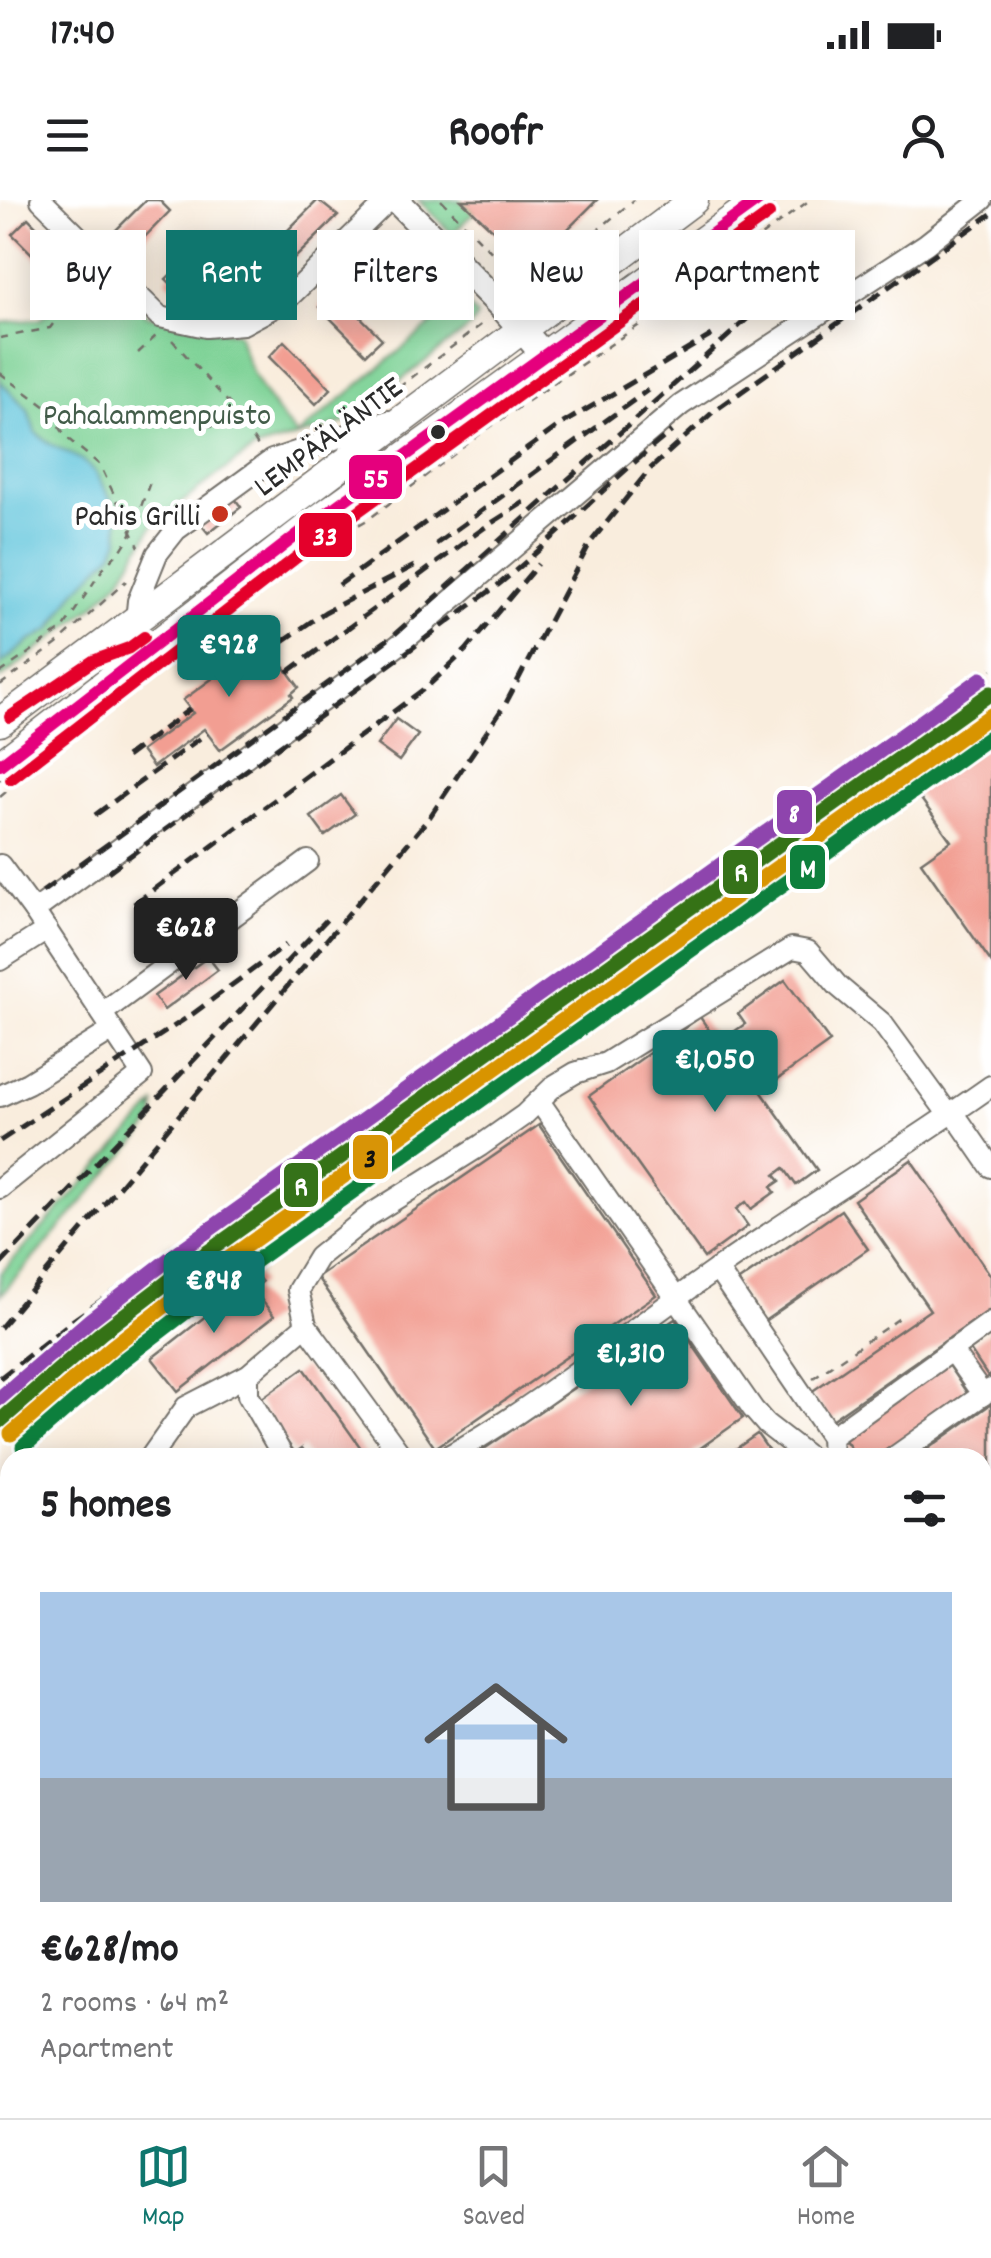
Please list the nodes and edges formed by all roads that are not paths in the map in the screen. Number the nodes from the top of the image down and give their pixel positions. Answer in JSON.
{"nodes":[{"id":1,"x":41,"y":200,"type":"edge"},
{"id":2,"x":389,"y":200,"type":"edge"},
{"id":3,"x":396,"y":200,"type":"edge"},
{"id":4,"x":694,"y":200,"type":"edge"},
{"id":5,"x":759,"y":200,"type":"edge"},
{"id":6,"x":982,"y":200,"type":"edge"},
{"id":7,"x":71,"y":230,"type":"edge"},
{"id":8,"x":146,"y":304,"type":"edge"},
{"id":9,"x":522,"y":329,"type":"junction"},
{"id":10,"x":545,"y":356,"type":"junction"},
{"id":11,"x":423,"y":406,"type":"junction"},
{"id":12,"x":129,"y":626,"type":"junction"},
{"id":13,"x":0,"y":702,"type":"edge"},
{"id":14,"x":0,"y":722,"type":"edge"},
{"id":15,"x":0,"y":765,"type":"edge"},
{"id":16,"x":308,"y":861,"type":"dead end"},
{"id":17,"x":0,"y":865,"type":"edge"},
{"id":18,"x":34,"y":910,"type":"junction"},
{"id":19,"x":50,"y":934,"type":"junction"},
{"id":20,"x":0,"y":960,"type":"edge"},
{"id":21,"x":108,"y":1021,"type":"junction"},
{"id":22,"x":991,"y":1086,"type":"edge"},
{"id":23,"x":0,"y":1096,"type":"edge"},
{"id":24,"x":539,"y":1101,"type":"junction"},
{"id":25,"x":951,"y":1114,"type":"junction"},
{"id":26,"x":991,"y":1167,"type":"edge"},
{"id":27,"x":0,"y":1188,"type":"edge"},
{"id":28,"x":717,"y":1269,"type":"junction"},
{"id":29,"x":677,"y":1300,"type":"junction"},
{"id":30,"x":991,"y":1322,"type":"edge"},
{"id":31,"x":306,"y":1326,"type":"junction"},
{"id":32,"x":951,"y":1350,"type":"junction"},
{"id":33,"x":248,"y":1375,"type":"junction"},
{"id":34,"x":987,"y":1392,"type":"edge"},
{"id":35,"x":157,"y":1448,"type":"edge"},
{"id":36,"x":278,"y":1448,"type":"edge"},
{"id":37,"x":392,"y":1448,"type":"edge"},
{"id":38,"x":461,"y":1448,"type":"edge"},
{"id":39,"x":797,"y":1448,"type":"edge"},
{"id":40,"x":831,"y":1448,"type":"edge"},
{"id":41,"x":907,"y":1448,"type":"edge"}],
"edges":[{"from":1,"to":7,"type":"street"},
{"from":2,"to":8,"type":"street"},
{"from":3,"to":9,"type":"main road"},
{"from":4,"to":9,"type":"highway","name":"LEMPÄÄLÄNTIE"},
{"from":5,"to":10,"type":"highway","name":"LEMPÄÄLÄNTIE"},
{"from":6,"to":18,"type":"street"},
{"from":9,"to":10,"type":"main road"},
{"from":9,"to":11,"type":"highway","name":"LEMPÄÄLÄNTIE"},
{"from":10,"to":15,"type":"highway","name":"LEMPÄÄLÄNTIE"},
{"from":11,"to":12,"type":"highway","name":"LEMPÄÄLÄNTIE"},
{"from":11,"to":12,"type":"street"},
{"from":12,"to":13,"type":"highway"},
{"from":12,"to":14,"type":"highway","name":"LEMPÄÄLÄNTIE"},
{"from":16,"to":21,"type":"street"},
{"from":17,"to":18,"type":"street"},
{"from":18,"to":19,"type":"street"},
{"from":19,"to":20,"type":"street"},
{"from":19,"to":21,"type":"street"},
{"from":21,"to":23,"type":"street"},
{"from":21,"to":27,"type":"street"},
{"from":22,"to":25,"type":"street"},
{"from":24,"to":25,"type":"street"},
{"from":24,"to":29,"type":"street"},
{"from":24,"to":31,"type":"street"},
{"from":25,"to":26,"type":"street"},
{"from":25,"to":28,"type":"street"},
{"from":28,"to":29,"type":"street"},
{"from":28,"to":40,"type":"street"},
{"from":29,"to":38,"type":"street"},
{"from":29,"to":39,"type":"street"},
{"from":30,"to":32,"type":"street"},
{"from":31,"to":33,"type":"street"},
{"from":31,"to":37,"type":"street"},
{"from":32,"to":34,"type":"street"},
{"from":32,"to":40,"type":"street"},
{"from":33,"to":35,"type":"street"},
{"from":33,"to":36,"type":"street"},
{"from":34,"to":41,"type":"street"}]}
